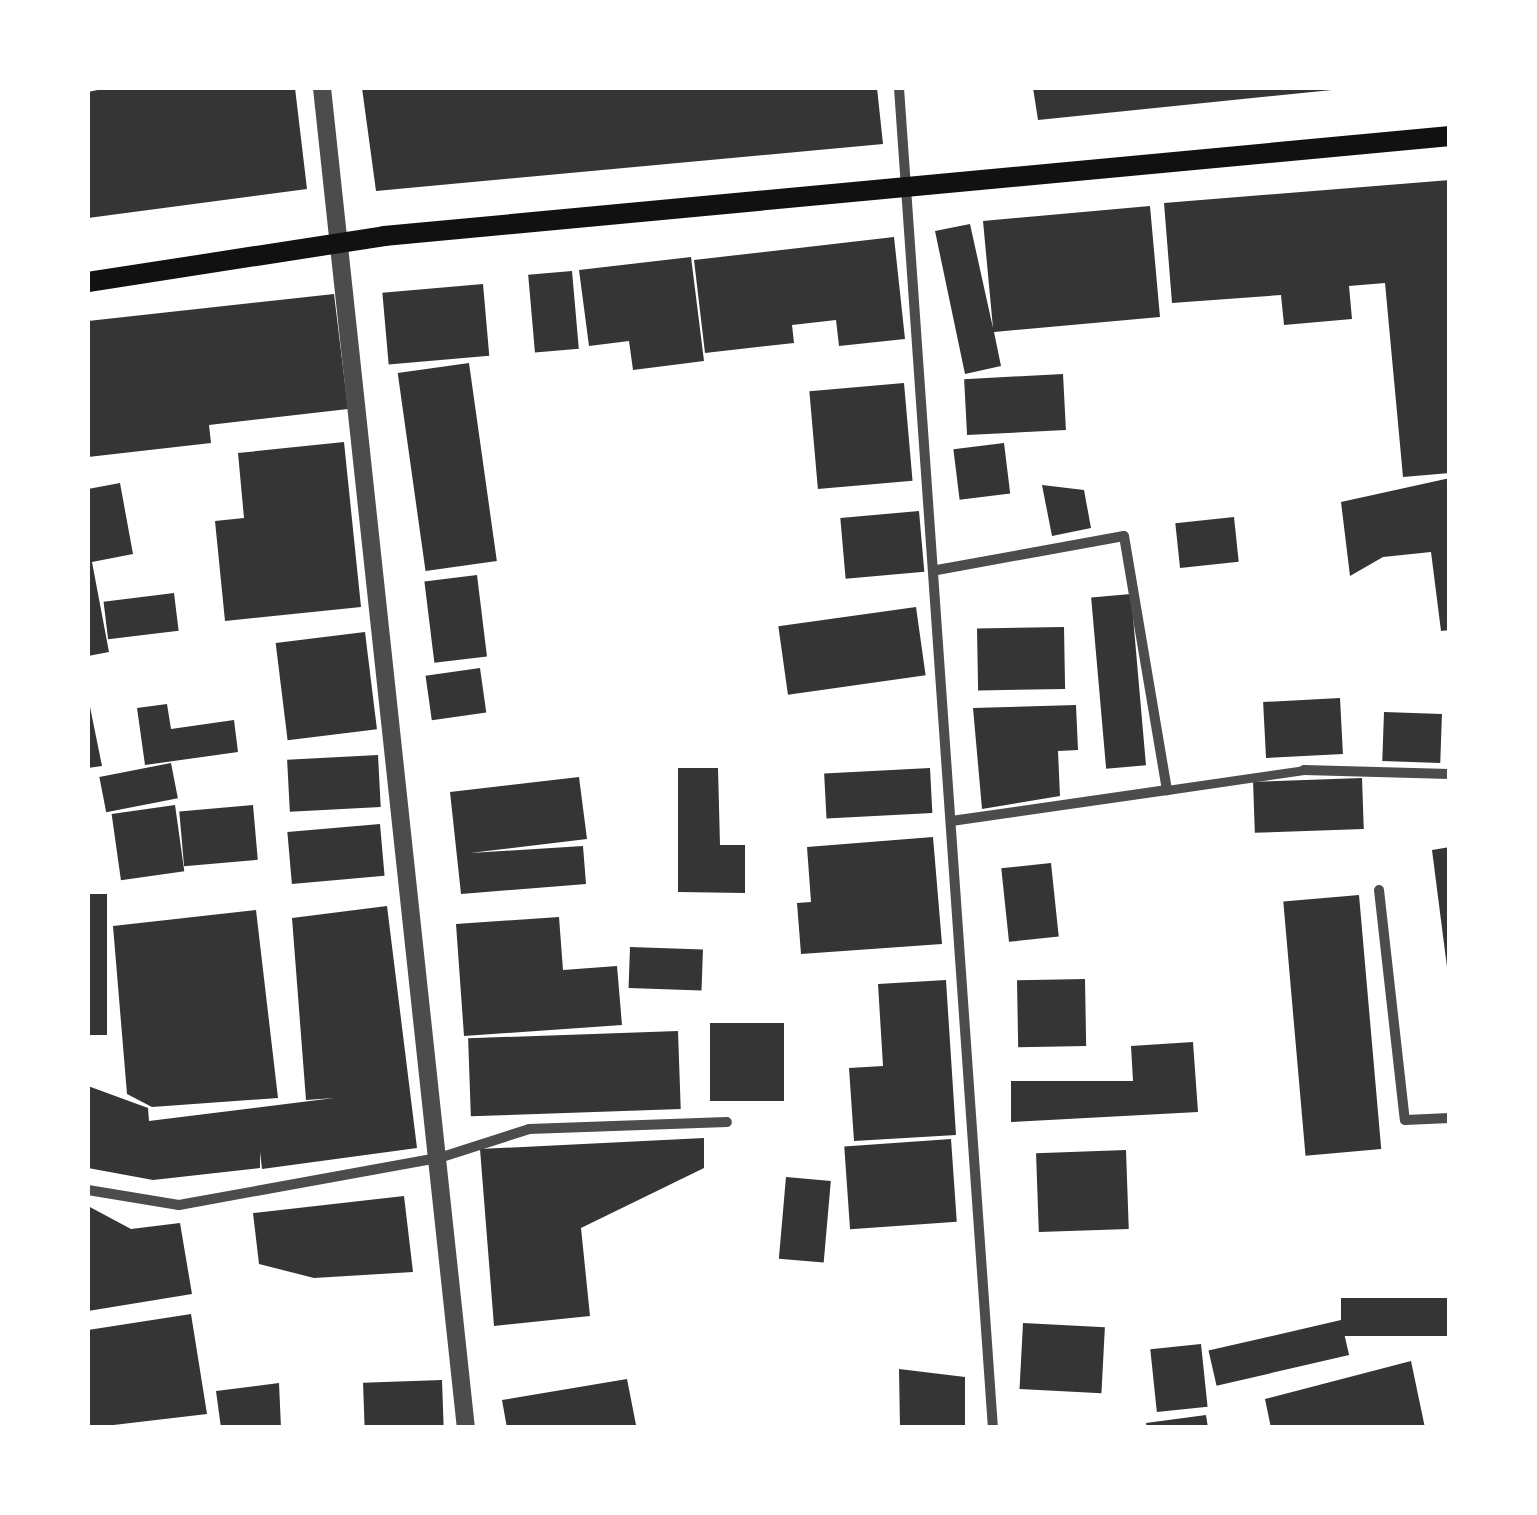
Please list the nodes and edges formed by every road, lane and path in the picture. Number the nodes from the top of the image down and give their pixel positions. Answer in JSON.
{"nodes":[{"id":1,"x":322,"y":88,"type":"edge"},
{"id":2,"x":899,"y":88,"type":"edge"},
{"id":3,"x":1450,"y":136,"type":"edge"},
{"id":4,"x":906,"y":182,"type":"junction"},
{"id":5,"x":340,"y":242,"type":"junction"},
{"id":6,"x":88,"y":282,"type":"edge"},
{"id":7,"x":937,"y":570,"type":"junction"},
{"id":8,"x":1304,"y":770,"type":"joint"},
{"id":9,"x":1450,"y":774,"type":"edge"},
{"id":10,"x":1167,"y":790,"type":"junction"},
{"id":11,"x":953,"y":822,"type":"junction"},
{"id":12,"x":1379,"y":890,"type":"dead end"},
{"id":13,"x":1450,"y":1118,"type":"edge"},
{"id":14,"x":727,"y":1122,"type":"dead end"},
{"id":15,"x":442,"y":1157,"type":"junction"},
{"id":16,"x":88,"y":1190,"type":"edge"},
{"id":17,"x":466,"y":1428,"type":"edge"},
{"id":18,"x":993,"y":1428,"type":"edge"}],
"edges":[{"from":1,"to":5,"type":"street"},
{"from":2,"to":4,"type":"street"},
{"from":3,"to":4,"type":"main road"},
{"from":4,"to":5,"type":"main road"},
{"from":4,"to":7,"type":"street"},
{"from":5,"to":6,"type":"main road"},
{"from":5,"to":15,"type":"street"},
{"from":7,"to":10,"type":"street"},
{"from":7,"to":11,"type":"street"},
{"from":8,"to":9,"type":"street"},
{"from":8,"to":10,"type":"street"},
{"from":10,"to":11,"type":"street"},
{"from":11,"to":18,"type":"street"},
{"from":12,"to":13,"type":"street"},
{"from":14,"to":15,"type":"street"},
{"from":15,"to":16,"type":"street"},
{"from":15,"to":17,"type":"street"}]}
